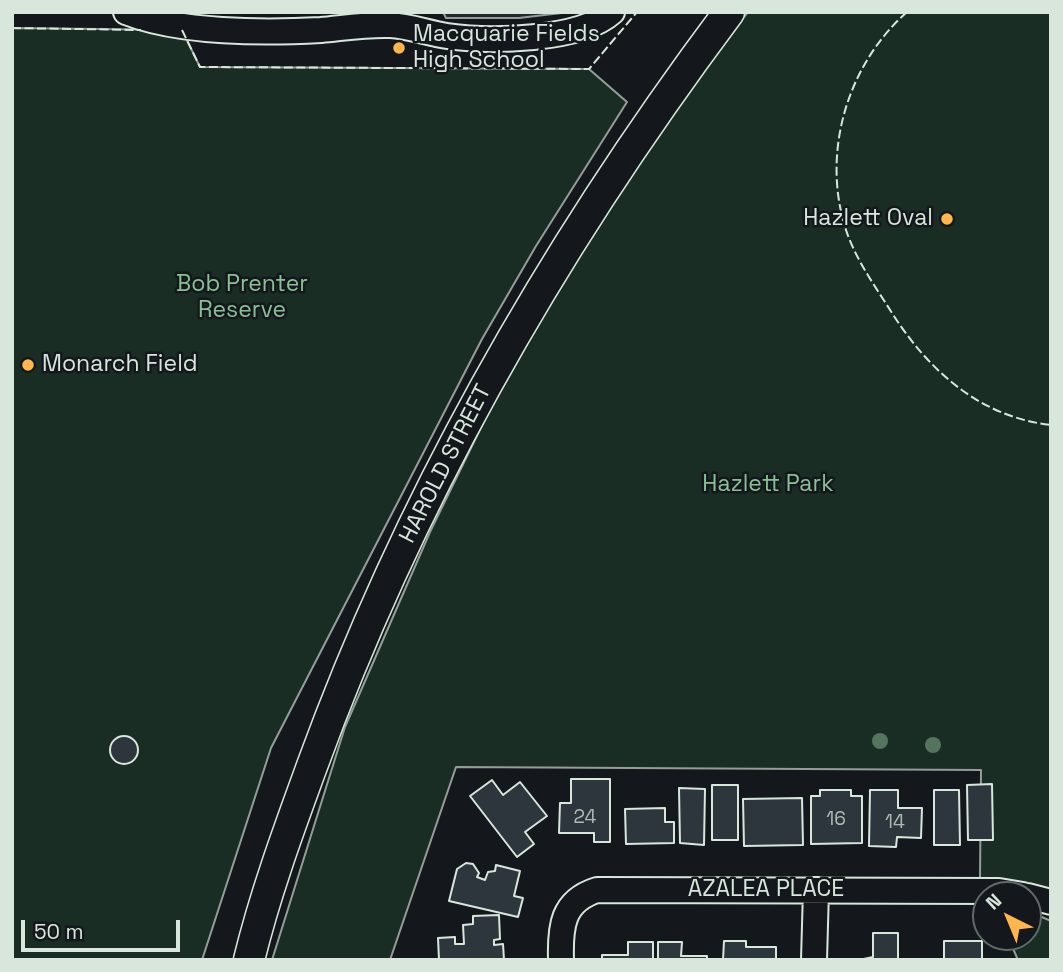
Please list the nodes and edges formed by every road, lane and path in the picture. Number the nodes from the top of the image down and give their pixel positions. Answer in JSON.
{"nodes":[{"id":1,"x":126,"y":12,"type":"edge"},
{"id":2,"x":612,"y":12,"type":"edge"},
{"id":3,"x":729,"y":12,"type":"edge"},
{"id":4,"x":816,"y":890,"type":"junction"},
{"id":5,"x":972,"y":891,"type":"edge"},
{"id":6,"x":249,"y":960,"type":"edge"},
{"id":7,"x":561,"y":960,"type":"edge"},
{"id":8,"x":814,"y":960,"type":"edge"}],
"edges":[{"from":1,"to":2,"type":"street"},
{"from":3,"to":6,"type":"main road","name":"HAROLD STREET"},
{"from":4,"to":5,"type":"street","name":"AZALEA PLACE"},
{"from":4,"to":7,"type":"street","name":"AZALEA PLACE"},
{"from":4,"to":8,"type":"street"}]}
